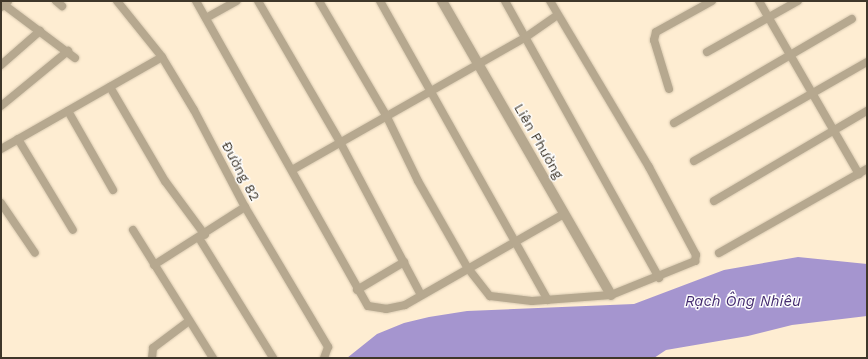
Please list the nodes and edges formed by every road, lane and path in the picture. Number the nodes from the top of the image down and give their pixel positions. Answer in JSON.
{"nodes":[{"id":1,"x":117,"y":1,"type":"edge"},
{"id":2,"x":196,"y":1,"type":"edge"},
{"id":3,"x":237,"y":1,"type":"edge"},
{"id":4,"x":258,"y":1,"type":"edge"},
{"id":5,"x":319,"y":1,"type":"edge"},
{"id":6,"x":380,"y":1,"type":"edge"},
{"id":7,"x":442,"y":1,"type":"edge"},
{"id":8,"x":505,"y":1,"type":"edge"},
{"id":9,"x":550,"y":1,"type":"edge"},
{"id":10,"x":712,"y":1,"type":"edge"},
{"id":11,"x":759,"y":1,"type":"edge"},
{"id":12,"x":798,"y":1,"type":"edge"},
{"id":13,"x":3,"y":4,"type":"edge"},
{"id":14,"x":557,"y":15,"type":"junction"},
{"id":15,"x":206,"y":18,"type":"junction"},
{"id":16,"x":769,"y":18,"type":"junction"},
{"id":17,"x":852,"y":19,"type":"dead end"},
{"id":18,"x":40,"y":31,"type":"junction"},
{"id":19,"x":526,"y":37,"type":"junction"},
{"id":20,"x":68,"y":51,"type":"junction"},
{"id":21,"x":707,"y":52,"type":"dead end"},
{"id":22,"x":790,"y":54,"type":"junction"},
{"id":23,"x":162,"y":57,"type":"junction"},
{"id":24,"x":75,"y":58,"type":"dead end"},
{"id":25,"x":867,"y":62,"type":"edge"},
{"id":26,"x":478,"y":63,"type":"junction"},
{"id":27,"x":1,"y":65,"type":"edge"},
{"id":28,"x":110,"y":87,"type":"junction"},
{"id":29,"x":669,"y":89,"type":"dead end"},
{"id":30,"x":431,"y":90,"type":"junction"},
{"id":31,"x":812,"y":92,"type":"junction"},
{"id":32,"x":1,"y":106,"type":"edge"},
{"id":33,"x":68,"y":111,"type":"junction"},
{"id":34,"x":867,"y":111,"type":"edge"},
{"id":35,"x":386,"y":115,"type":"junction"},
{"id":36,"x":674,"y":123,"type":"dead end"},
{"id":37,"x":834,"y":130,"type":"junction"},
{"id":38,"x":18,"y":139,"type":"junction"},
{"id":39,"x":340,"y":142,"type":"junction"},
{"id":40,"x":1,"y":149,"type":"edge"},
{"id":41,"x":694,"y":161,"type":"dead end"},
{"id":42,"x":867,"y":169,"type":"edge"},
{"id":43,"x":292,"y":170,"type":"junction"},
{"id":44,"x":859,"y":174,"type":"junction"},
{"id":45,"x":113,"y":190,"type":"dead end"},
{"id":46,"x":714,"y":201,"type":"dead end"},
{"id":47,"x":1,"y":203,"type":"edge"},
{"id":48,"x":245,"y":208,"type":"junction"},
{"id":49,"x":564,"y":214,"type":"junction"},
{"id":50,"x":73,"y":230,"type":"dead end"},
{"id":51,"x":133,"y":230,"type":"dead end"},
{"id":52,"x":202,"y":236,"type":"junction"},
{"id":53,"x":514,"y":240,"type":"junction"},
{"id":54,"x":35,"y":253,"type":"dead end"},
{"id":55,"x":719,"y":253,"type":"dead end"},
{"id":56,"x":404,"y":262,"type":"junction"},
{"id":57,"x":154,"y":264,"type":"junction"},
{"id":58,"x":467,"y":267,"type":"junction"},
{"id":59,"x":659,"y":278,"type":"junction"},
{"id":60,"x":357,"y":290,"type":"junction"},
{"id":61,"x":421,"y":295,"type":"junction"},
{"id":62,"x":611,"y":295,"type":"junction"},
{"id":63,"x":548,"y":300,"type":"junction"},
{"id":64,"x":189,"y":321,"type":"junction"},
{"id":65,"x":152,"y":358,"type":"edge"},
{"id":66,"x":213,"y":358,"type":"edge"},
{"id":67,"x":273,"y":358,"type":"edge"},
{"id":68,"x":324,"y":358,"type":"edge"}],
"edges":[{"from":1,"to":23,"type":"street","name":"Đường 82"},
{"from":2,"to":15,"type":"street"},
{"from":3,"to":15,"type":"street"},
{"from":4,"to":39,"type":"street"},
{"from":5,"to":35,"type":"street"},
{"from":6,"to":30,"type":"street"},
{"from":7,"to":26,"type":"street","name":"Liên Phường"},
{"from":8,"to":19,"type":"street"},
{"from":9,"to":14,"type":"street"},
{"from":10,"to":29,"type":"street"},
{"from":11,"to":16,"type":"street"},
{"from":12,"to":16,"type":"street"},
{"from":13,"to":18,"type":"street"},
{"from":14,"to":19,"type":"street"},
{"from":14,"to":59,"type":"street"},
{"from":15,"to":43,"type":"street"},
{"from":16,"to":21,"type":"street"},
{"from":16,"to":22,"type":"street"},
{"from":17,"to":22,"type":"street"},
{"from":18,"to":20,"type":"street"},
{"from":18,"to":27,"type":"street"},
{"from":19,"to":26,"type":"street"},
{"from":19,"to":59,"type":"street"},
{"from":20,"to":24,"type":"street"},
{"from":20,"to":32,"type":"street"},
{"from":22,"to":31,"type":"street"},
{"from":22,"to":36,"type":"street"},
{"from":23,"to":28,"type":"street"},
{"from":23,"to":48,"type":"street","name":"Đường 82"},
{"from":25,"to":31,"type":"street"},
{"from":26,"to":30,"type":"street"},
{"from":26,"to":49,"type":"street","name":"Liên Phường"},
{"from":28,"to":33,"type":"street"},
{"from":28,"to":52,"type":"street"},
{"from":30,"to":35,"type":"street"},
{"from":30,"to":53,"type":"street"},
{"from":31,"to":37,"type":"street"},
{"from":31,"to":41,"type":"street"},
{"from":33,"to":38,"type":"street"},
{"from":33,"to":45,"type":"street"},
{"from":34,"to":37,"type":"street"},
{"from":35,"to":39,"type":"street"},
{"from":35,"to":58,"type":"street"},
{"from":37,"to":44,"type":"street"},
{"from":37,"to":46,"type":"street"},
{"from":38,"to":40,"type":"street"},
{"from":38,"to":50,"type":"street"},
{"from":39,"to":43,"type":"street"},
{"from":39,"to":56,"type":"street"},
{"from":42,"to":44,"type":"street"},
{"from":43,"to":60,"type":"street"},
{"from":44,"to":55,"type":"street"},
{"from":47,"to":54,"type":"street"},
{"from":48,"to":52,"type":"street"},
{"from":48,"to":68,"type":"street","name":"Đường 82"},
{"from":49,"to":53,"type":"street"},
{"from":49,"to":62,"type":"street","name":"Liên Phường"},
{"from":51,"to":57,"type":"street"},
{"from":52,"to":57,"type":"street"},
{"from":52,"to":67,"type":"street"},
{"from":53,"to":58,"type":"street"},
{"from":53,"to":63,"type":"street"},
{"from":56,"to":60,"type":"street"},
{"from":56,"to":61,"type":"street"},
{"from":57,"to":64,"type":"street"},
{"from":58,"to":61,"type":"street"},
{"from":58,"to":63,"type":"street"},
{"from":59,"to":62,"type":"street"},
{"from":60,"to":61,"type":"street"},
{"from":62,"to":63,"type":"street"},
{"from":64,"to":65,"type":"street"},
{"from":64,"to":66,"type":"street"}]}
